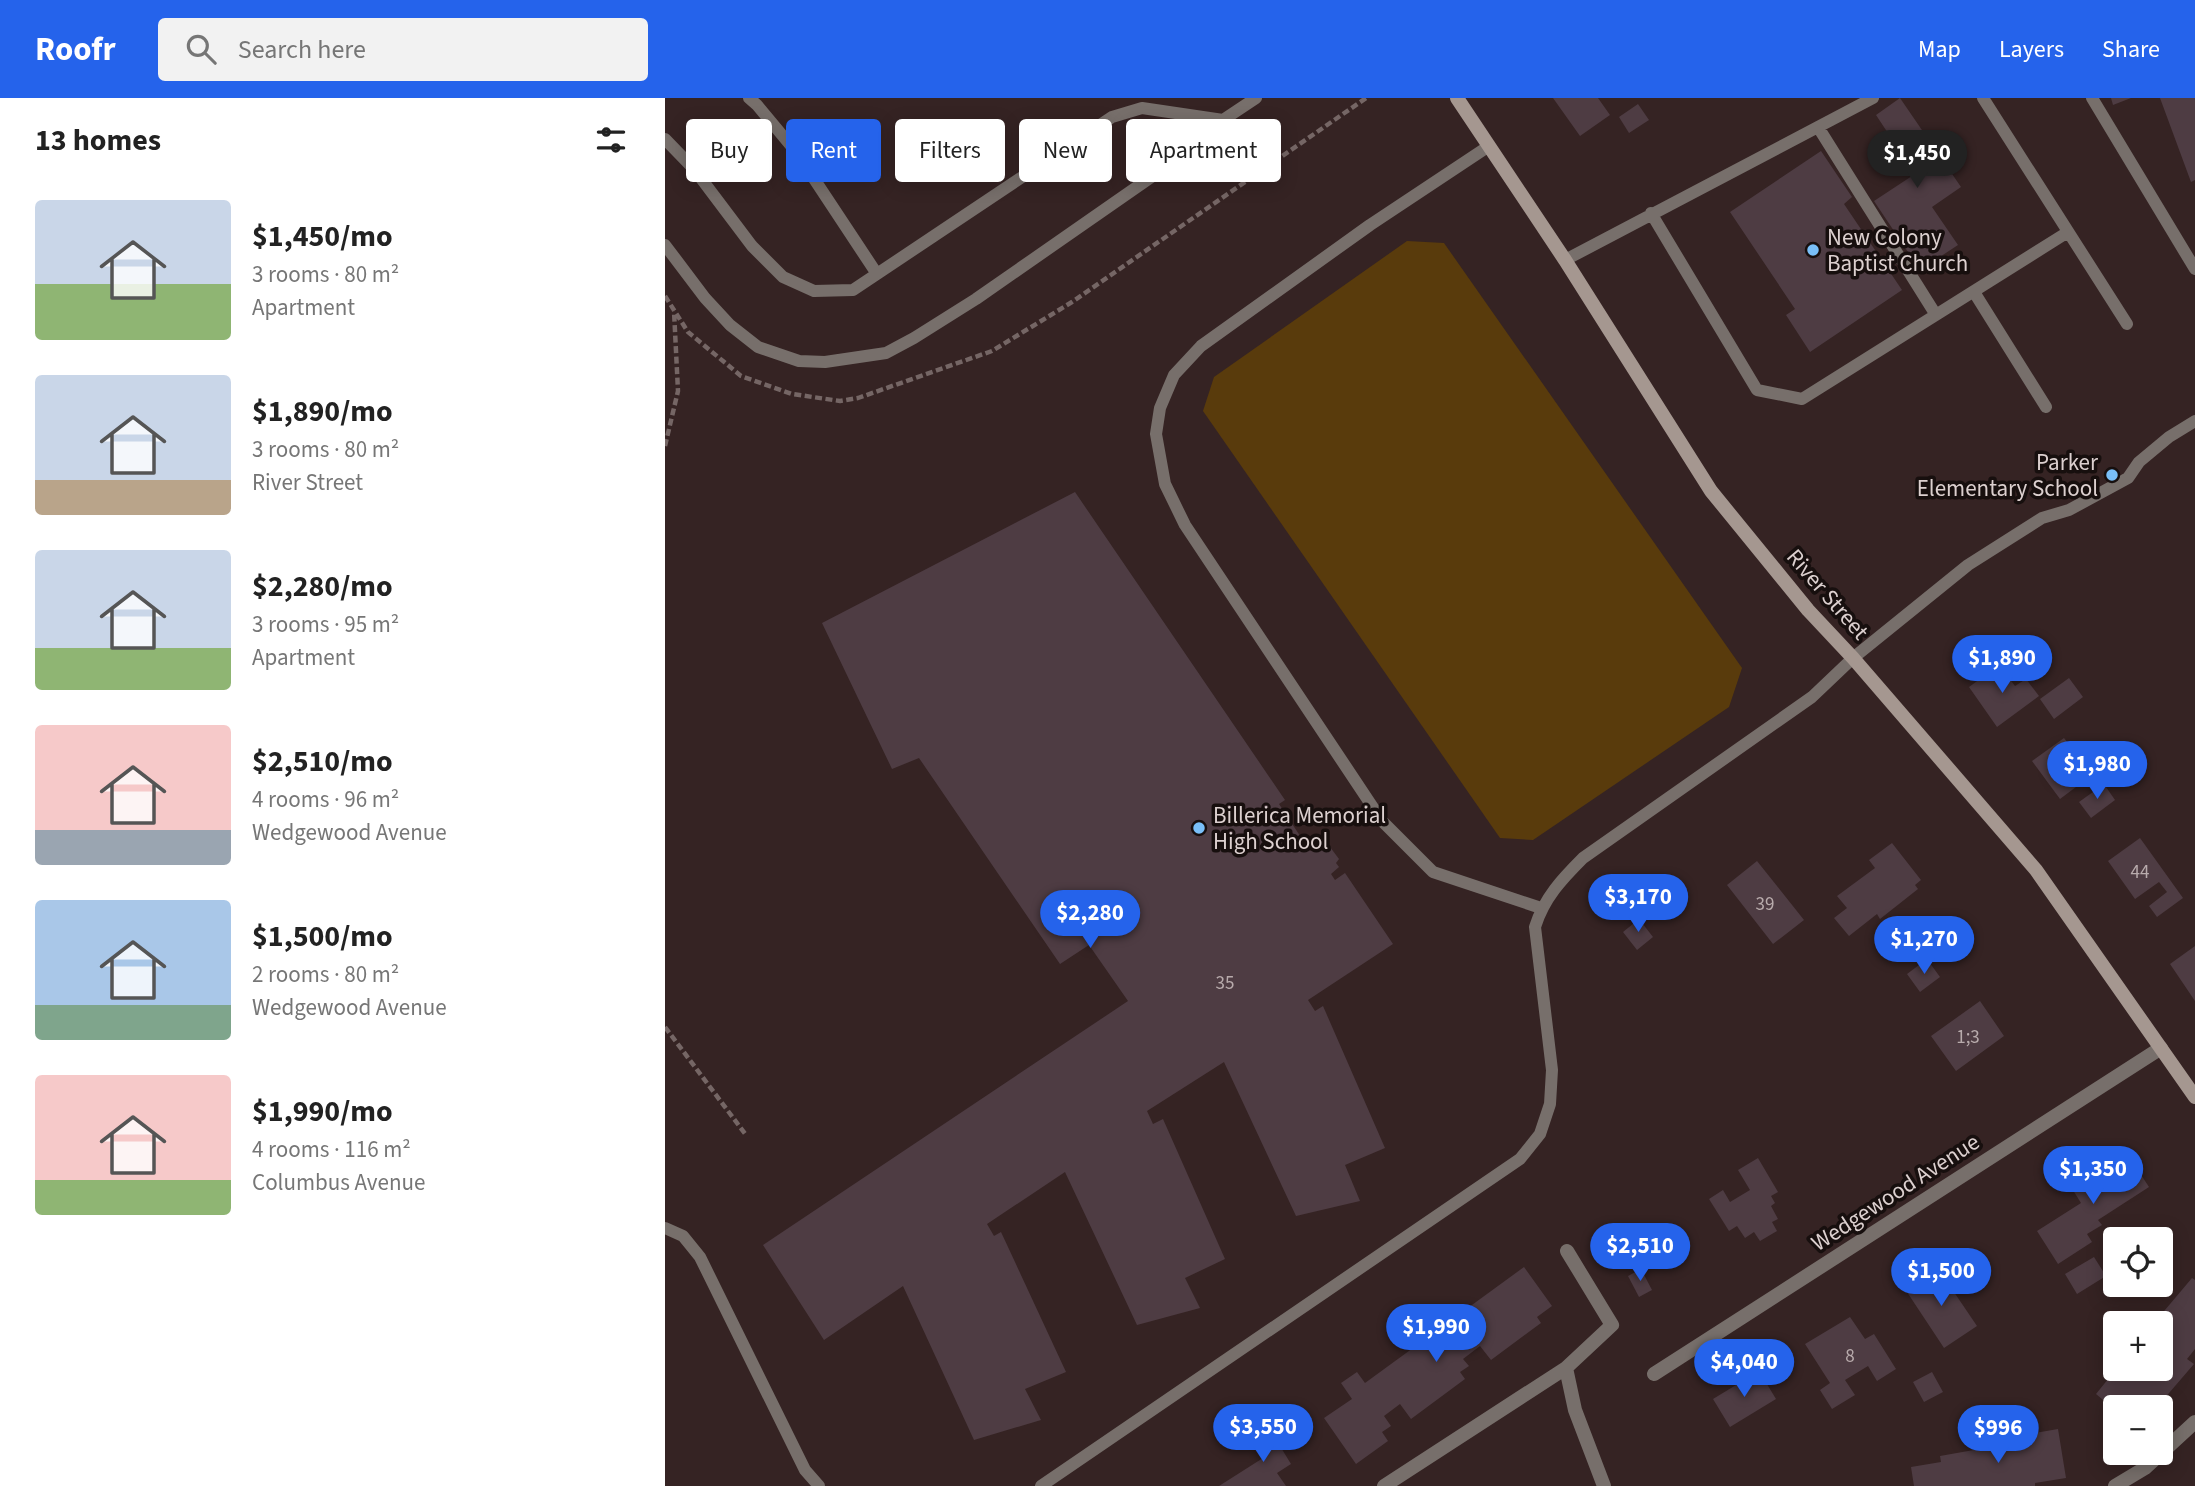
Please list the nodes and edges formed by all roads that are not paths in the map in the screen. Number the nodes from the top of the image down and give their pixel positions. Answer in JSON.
{"nodes":[{"id":1,"x":749,"y":98,"type":"edge"},
{"id":2,"x":1256,"y":98,"type":"edge"},
{"id":3,"x":1457,"y":98,"type":"edge"},
{"id":4,"x":1873,"y":98,"type":"edge"},
{"id":5,"x":1983,"y":98,"type":"edge"},
{"id":6,"x":2092,"y":98,"type":"edge"},
{"id":7,"x":1216,"y":119,"type":"edge"},
{"id":8,"x":1224,"y":119,"type":"edge"},
{"id":9,"x":1818,"y":127,"type":"junction"},
{"id":10,"x":665,"y":139,"type":"edge"},
{"id":11,"x":1489,"y":146,"type":"junction"},
{"id":12,"x":1144,"y":182,"type":"edge"},
{"id":13,"x":1651,"y":213,"type":"junction"},
{"id":14,"x":2068,"y":232,"type":"junction"},
{"id":15,"x":665,"y":245,"type":"edge"},
{"id":16,"x":1565,"y":260,"type":"junction"},
{"id":17,"x":2195,"y":269,"type":"edge"},
{"id":18,"x":877,"y":274,"type":"junction"},
{"id":19,"x":1973,"y":292,"type":"junction"},
{"id":20,"x":1937,"y":315,"type":"junction"},
{"id":21,"x":2127,"y":324,"type":"dead end"},
{"id":22,"x":2046,"y":407,"type":"dead end"},
{"id":23,"x":2195,"y":421,"type":"edge"},
{"id":24,"x":1853,"y":658,"type":"junction"},
{"id":25,"x":1541,"y":908,"type":"junction"},
{"id":26,"x":2161,"y":1048,"type":"junction"},
{"id":27,"x":2195,"y":1097,"type":"edge"},
{"id":28,"x":665,"y":1228,"type":"edge"},
{"id":29,"x":1567,"y":1251,"type":"dead end"},
{"id":30,"x":1566,"y":1368,"type":"junction"},
{"id":31,"x":1654,"y":1374,"type":"dead end"},
{"id":32,"x":2195,"y":1422,"type":"edge"},
{"id":33,"x":805,"y":1470,"type":"junction"},
{"id":34,"x":807,"y":1486,"type":"edge"},
{"id":35,"x":819,"y":1486,"type":"edge"},
{"id":36,"x":1041,"y":1486,"type":"edge"},
{"id":37,"x":1384,"y":1486,"type":"edge"},
{"id":38,"x":1604,"y":1486,"type":"edge"},
{"id":39,"x":2115,"y":1486,"type":"edge"}],
"edges":[{"from":1,"to":18,"type":"lane"},
{"from":2,"to":8,"type":"lane"},
{"from":3,"to":11,"type":"main road","name":"River Street"},
{"from":4,"to":9,"type":"lane"},
{"from":5,"to":14,"type":"lane"},
{"from":6,"to":17,"type":"lane"},
{"from":7,"to":18,"type":"lane"},
{"from":9,"to":13,"type":"lane"},
{"from":9,"to":20,"type":"lane"},
{"from":10,"to":18,"type":"lane"},
{"from":11,"to":16,"type":"main road","name":"River Street"},
{"from":11,"to":25,"type":"lane"},
{"from":12,"to":15,"type":"lane"},
{"from":13,"to":16,"type":"lane"},
{"from":13,"to":20,"type":"lane"},
{"from":14,"to":19,"type":"lane"},
{"from":14,"to":21,"type":"lane"},
{"from":16,"to":24,"type":"main road","name":"River Street"},
{"from":19,"to":20,"type":"lane"},
{"from":19,"to":22,"type":"lane"},
{"from":23,"to":24,"type":"lane"},
{"from":24,"to":25,"type":"lane"},
{"from":24,"to":26,"type":"main road","name":"River Street"},
{"from":25,"to":36,"type":"lane"},
{"from":26,"to":27,"type":"main road","name":"River Street"},
{"from":26,"to":31,"type":"street","name":"Wedgewood Avenue"},
{"from":28,"to":33,"type":"lane"},
{"from":29,"to":30,"type":"street"},
{"from":30,"to":37,"type":"street"},
{"from":30,"to":38,"type":"street"},
{"from":32,"to":39,"type":"street"},
{"from":33,"to":34,"type":"lane"},
{"from":33,"to":35,"type":"lane"}]}
